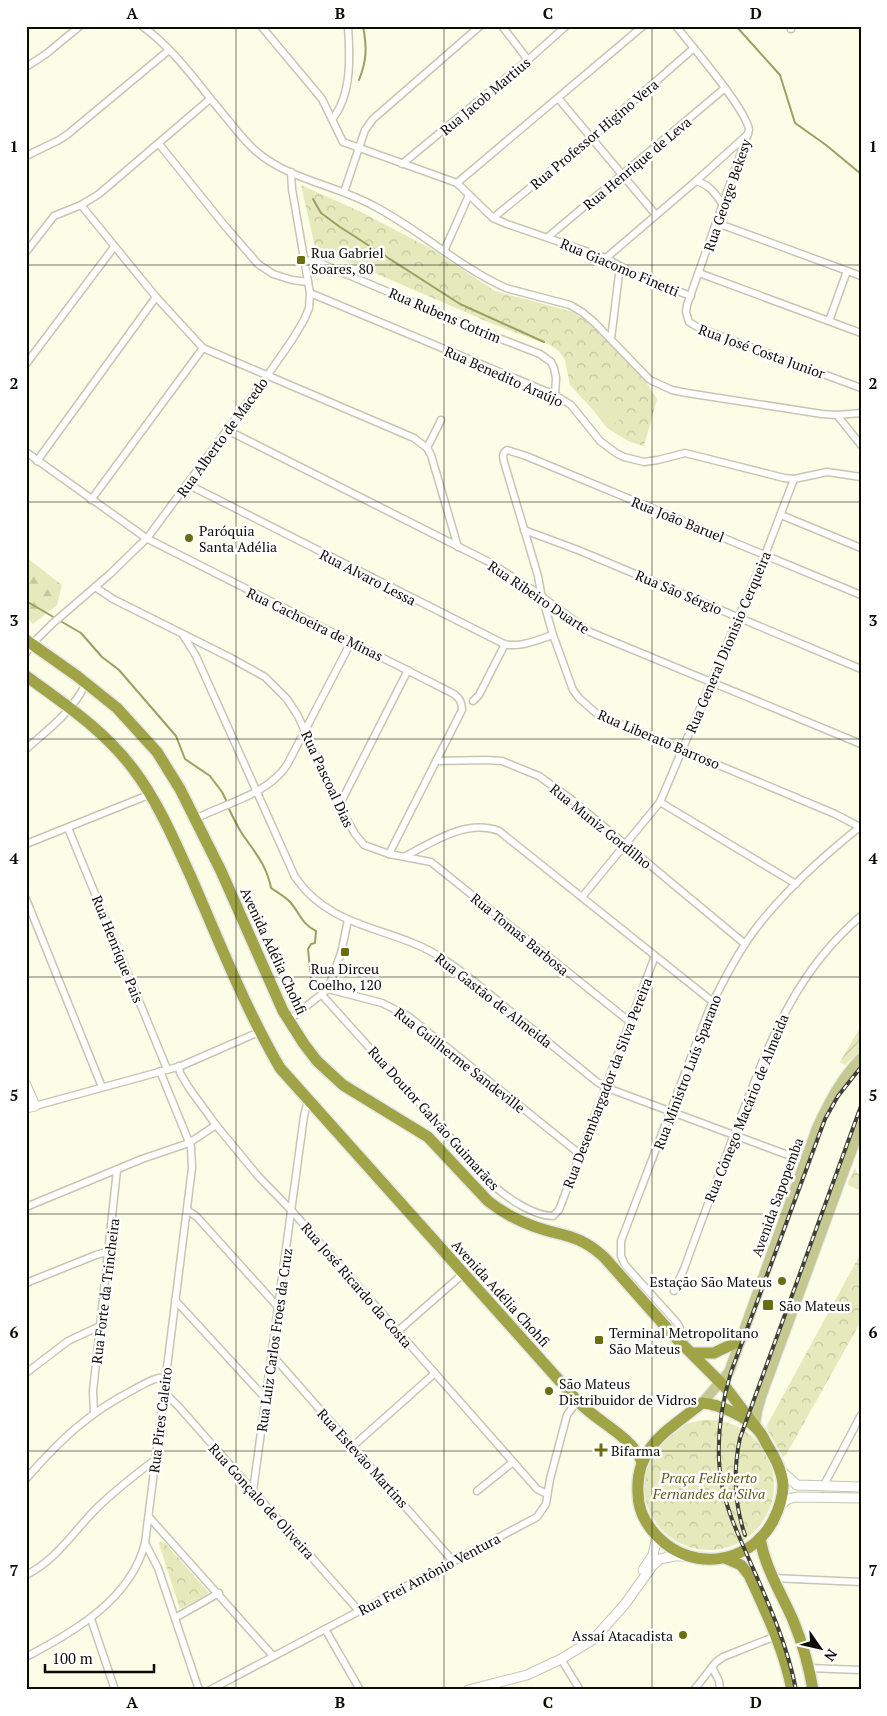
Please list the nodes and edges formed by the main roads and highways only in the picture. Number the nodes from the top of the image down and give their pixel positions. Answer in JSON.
{"nodes":[{"id":1,"x":28,"y":646,"type":"edge"},
{"id":2,"x":26,"y":676,"type":"edge"},
{"id":3,"x":861,"y":1058,"type":"edge"},
{"id":4,"x":26,"y":1085,"type":"edge"},
{"id":5,"x":31,"y":1107,"type":"edge"},
{"id":6,"x":861,"y":1125,"type":"edge"},
{"id":7,"x":739,"y":1341,"type":"junction"},
{"id":8,"x":692,"y":1353,"type":"junction"},
{"id":9,"x":721,"y":1383,"type":"junction"},
{"id":10,"x":702,"y":1403,"type":"junction"},
{"id":11,"x":757,"y":1427,"type":"junction"},
{"id":12,"x":642,"y":1462,"type":"junction"},
{"id":13,"x":781,"y":1471,"type":"junction"},
{"id":14,"x":861,"y":1488,"type":"edge"},
{"id":15,"x":861,"y":1498,"type":"edge"},
{"id":16,"x":780,"y":1505,"type":"junction"},
{"id":17,"x":657,"y":1536,"type":"junction"},
{"id":18,"x":760,"y":1538,"type":"junction"},
{"id":19,"x":688,"y":1556,"type":"junction"},
{"id":20,"x":725,"y":1558,"type":"junction"},
{"id":21,"x":587,"y":1642,"type":"junction"},
{"id":22,"x":468,"y":1690,"type":"edge"},
{"id":23,"x":792,"y":1690,"type":"edge"},
{"id":24,"x":813,"y":1690,"type":"edge"}],
"edges":[{"from":1,"to":8,"type":"highway","name":"Avenida Adélia Chohfi"},
{"from":2,"to":12,"type":"highway","name":"Avenida Adélia Chohfi"},
{"from":3,"to":7,"type":"main road","name":"Avenida Sapopemba"},
{"from":4,"to":5,"type":"main road"},
{"from":6,"to":11,"type":"main road"},
{"from":7,"to":8,"type":"highway"},
{"from":7,"to":9,"type":"main road","name":"Avenida Sapopemba"},
{"from":8,"to":9,"type":"highway","name":"Avenida Adélia Chohfi"},
{"from":9,"to":10,"type":"main road","name":"Avenida Sapopemba"},
{"from":9,"to":11,"type":"highway","name":"Avenida Adélia Chohfi"},
{"from":10,"to":11,"type":"highway"},
{"from":10,"to":12,"type":"highway"},
{"from":11,"to":13,"type":"highway"},
{"from":12,"to":17,"type":"highway"},
{"from":13,"to":14,"type":"main road"},
{"from":13,"to":16,"type":"highway"},
{"from":15,"to":16,"type":"main road"},
{"from":16,"to":18,"type":"highway"},
{"from":17,"to":19,"type":"highway"},
{"from":17,"to":21,"type":"main road"},
{"from":18,"to":20,"type":"highway"},
{"from":18,"to":24,"type":"highway"},
{"from":19,"to":20,"type":"highway"},
{"from":19,"to":21,"type":"main road"},
{"from":20,"to":23,"type":"highway"},
{"from":21,"to":22,"type":"main road"}]}
